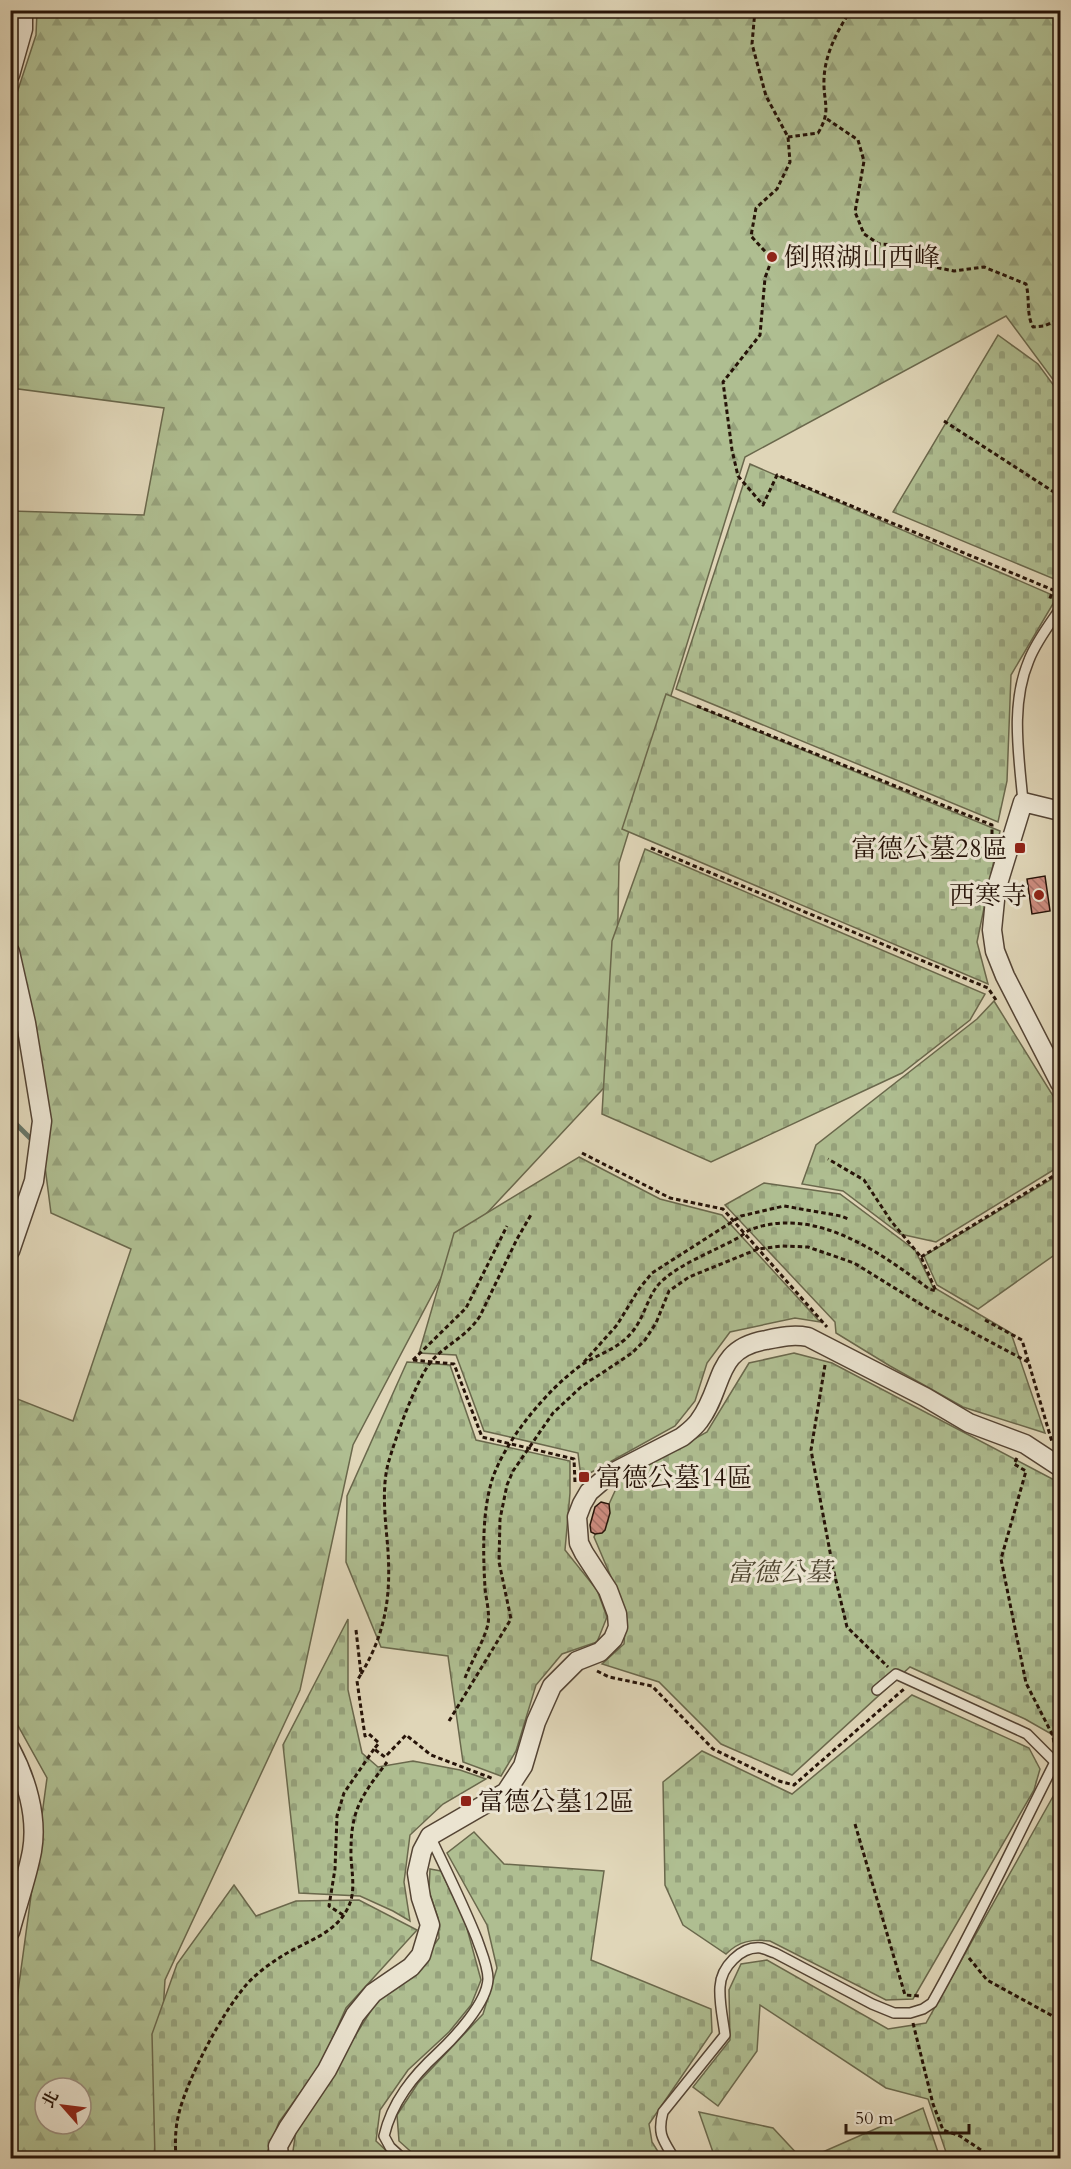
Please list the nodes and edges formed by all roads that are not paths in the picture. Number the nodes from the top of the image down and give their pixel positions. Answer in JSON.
{"nodes":[{"id":1,"x":23,"y":10,"type":"edge"},
{"id":2,"x":10,"y":75,"type":"edge"},
{"id":3,"x":1058,"y":613,"type":"edge"},
{"id":4,"x":1023,"y":802,"type":"junction"},
{"id":5,"x":1060,"y":811,"type":"edge"},
{"id":6,"x":10,"y":952,"type":"edge"},
{"id":7,"x":1060,"y":1083,"type":"edge"},
{"id":8,"x":10,"y":1251,"type":"edge"},
{"id":9,"x":1054,"y":1463,"type":"edge"},
{"id":10,"x":877,"y":1690,"type":"dead end"},
{"id":11,"x":10,"y":1748,"type":"edge"},
{"id":12,"x":1058,"y":1761,"type":"edge"},
{"id":13,"x":430,"y":1836,"type":"junction"},
{"id":14,"x":10,"y":1932,"type":"edge"},
{"id":15,"x":279,"y":2158,"type":"edge"},
{"id":16,"x":402,"y":2158,"type":"edge"},
{"id":17,"x":674,"y":2158,"type":"edge"}],
"edges":[{"from":1,"to":2,"type":"street"},
{"from":3,"to":4,"type":"lane"},
{"from":4,"to":5,"type":"street"},
{"from":4,"to":7,"type":"street"},
{"from":6,"to":8,"type":"street"},
{"from":9,"to":13,"type":"street"},
{"from":10,"to":12,"type":"lane"},
{"from":11,"to":14,"type":"street"},
{"from":12,"to":17,"type":"lane"},
{"from":13,"to":15,"type":"street"},
{"from":13,"to":16,"type":"lane"}]}
